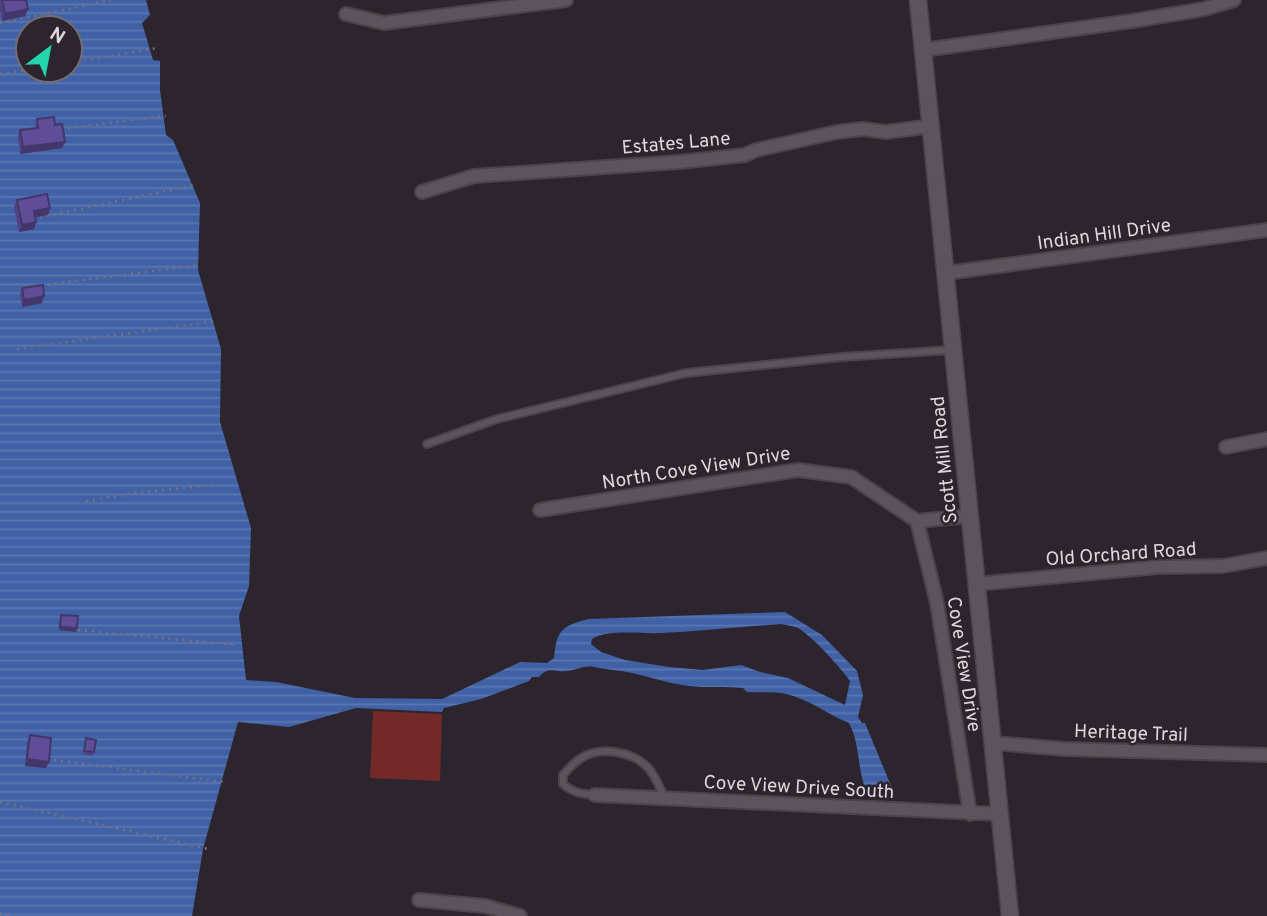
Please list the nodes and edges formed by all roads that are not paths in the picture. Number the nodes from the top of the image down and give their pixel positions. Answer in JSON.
{"nodes":[{"id":1,"x":566,"y":0,"type":"edge"},
{"id":2,"x":918,"y":0,"type":"edge"},
{"id":3,"x":1234,"y":0,"type":"edge"},
{"id":4,"x":346,"y":14,"type":"dead end"},
{"id":5,"x":923,"y":50,"type":"junction"},
{"id":6,"x":932,"y":126,"type":"junction"},
{"id":7,"x":422,"y":192,"type":"dead end"},
{"id":8,"x":1267,"y":230,"type":"edge"},
{"id":9,"x":946,"y":274,"type":"junction"},
{"id":10,"x":953,"y":349,"type":"junction"},
{"id":11,"x":1267,"y":439,"type":"edge"},
{"id":12,"x":427,"y":444,"type":"dead end"},
{"id":13,"x":1226,"y":447,"type":"dead end"},
{"id":14,"x":540,"y":510,"type":"dead end"},
{"id":15,"x":970,"y":516,"type":"junction"},
{"id":16,"x":917,"y":521,"type":"junction"},
{"id":17,"x":1267,"y":558,"type":"edge"},
{"id":18,"x":977,"y":584,"type":"junction"},
{"id":19,"x":994,"y":743,"type":"junction"},
{"id":20,"x":1267,"y":755,"type":"edge"},
{"id":21,"x":595,"y":795,"type":"joint"},
{"id":22,"x":665,"y":798,"type":"junction"},
{"id":23,"x":970,"y":814,"type":"junction"},
{"id":24,"x":1000,"y":814,"type":"junction"},
{"id":25,"x":419,"y":900,"type":"dead end"},
{"id":26,"x":520,"y":916,"type":"edge"},
{"id":27,"x":1010,"y":916,"type":"edge"}],
"edges":[{"from":1,"to":4,"type":"street"},
{"from":2,"to":5,"type":"street","name":"Scott Mill Road"},
{"from":3,"to":5,"type":"street"},
{"from":5,"to":6,"type":"street","name":"Scott Mill Road"},
{"from":6,"to":7,"type":"street","name":"Estates Lane"},
{"from":6,"to":9,"type":"street","name":"Scott Mill Road"},
{"from":8,"to":9,"type":"street","name":"Indian Hill Drive"},
{"from":9,"to":10,"type":"street","name":"Scott Mill Road"},
{"from":10,"to":12,"type":"lane"},
{"from":10,"to":15,"type":"street","name":"Scott Mill Road"},
{"from":11,"to":13,"type":"street"},
{"from":14,"to":16,"type":"street","name":"North Cove View Drive"},
{"from":15,"to":16,"type":"street"},
{"from":15,"to":18,"type":"street","name":"Scott Mill Road"},
{"from":16,"to":23,"type":"street","name":"Cove View Drive"},
{"from":17,"to":18,"type":"street","name":"Old Orchard Road"},
{"from":18,"to":19,"type":"street","name":"Scott Mill Road"},
{"from":19,"to":20,"type":"street","name":"Heritage Trail"},
{"from":19,"to":24,"type":"street","name":"Scott Mill Road"},
{"from":21,"to":22,"type":"street","name":"Cove View Drive South"},
{"from":21,"to":22,"type":"lane"},
{"from":22,"to":23,"type":"street","name":"Cove View Drive South"},
{"from":23,"to":24,"type":"street","name":"Cove View Drive South"},
{"from":24,"to":27,"type":"street","name":"Scott Mill Road"},
{"from":25,"to":26,"type":"street"}]}
